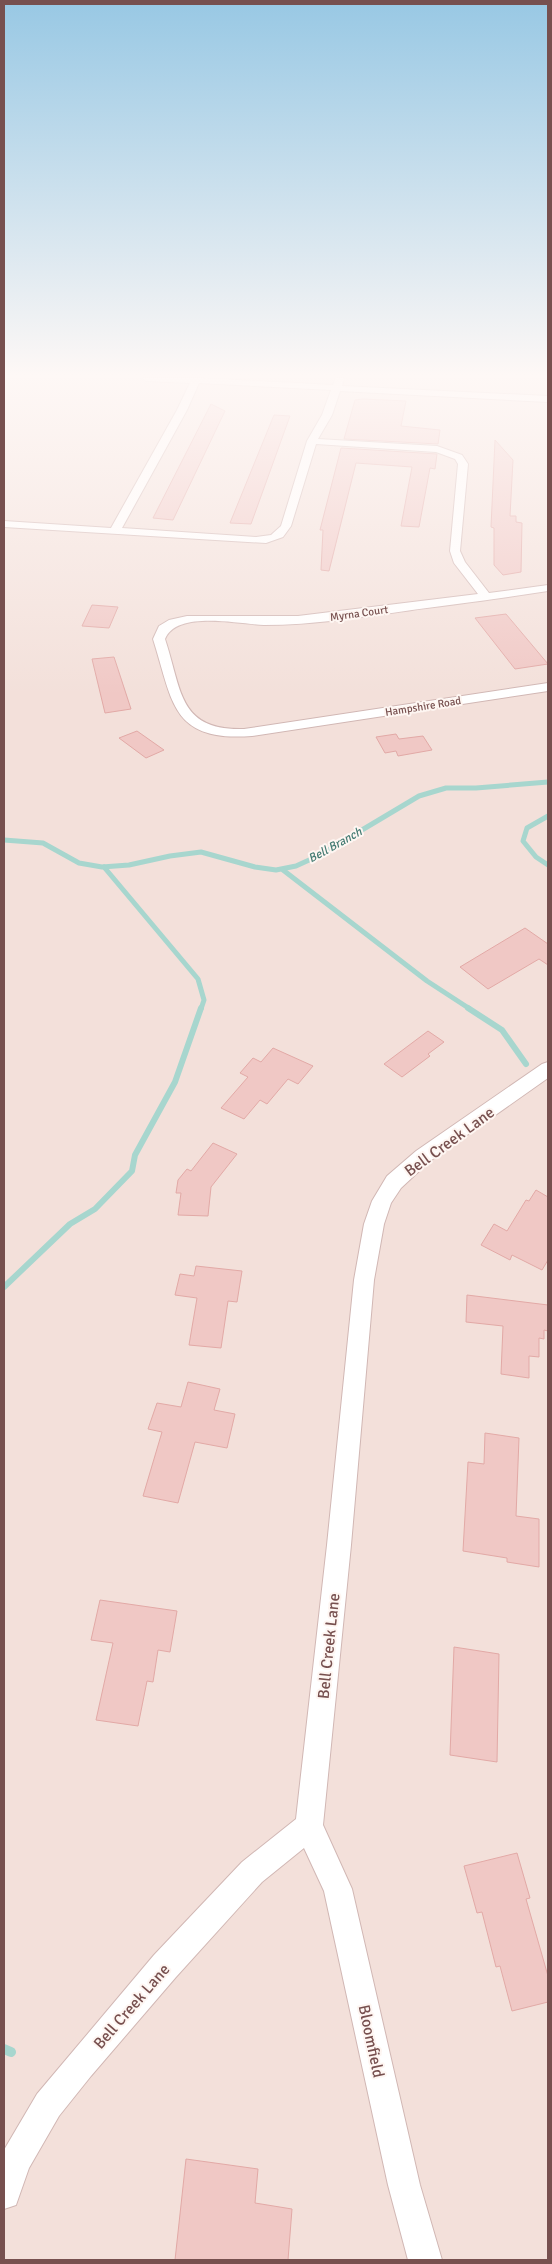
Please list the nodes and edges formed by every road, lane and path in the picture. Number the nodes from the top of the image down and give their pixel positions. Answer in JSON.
{"nodes":[{"id":1,"x":141,"y":484,"type":"edge"},
{"id":2,"x":299,"y":484,"type":"edge"},
{"id":3,"x":461,"y":484,"type":"edge"},
{"id":4,"x":4,"y":524,"type":"edge"},
{"id":5,"x":115,"y":531,"type":"junction"},
{"id":6,"x":548,"y":588,"type":"edge"},
{"id":7,"x":486,"y":596,"type":"junction"},
{"id":8,"x":170,"y":624,"type":"joint"},
{"id":9,"x":548,"y":687,"type":"edge"},
{"id":10,"x":297,"y":725,"type":"joint"},
{"id":11,"x":548,"y":1070,"type":"edge"},
{"id":12,"x":309,"y":1826,"type":"junction"},
{"id":13,"x":4,"y":2192,"type":"edge"},
{"id":14,"x":425,"y":2260,"type":"edge"}],
"edges":[{"from":1,"to":5,"type":"street"},
{"from":2,"to":5,"type":"street"},
{"from":3,"to":7,"type":"street"},
{"from":4,"to":5,"type":"street"},
{"from":6,"to":7,"type":"street","name":"Myrna Court"},
{"from":7,"to":8,"type":"street","name":"Myrna Court"},
{"from":8,"to":10,"type":"street"},
{"from":9,"to":10,"type":"street","name":"Hampshire Road"},
{"from":11,"to":12,"type":"street","name":"Bell Creek Lane"},
{"from":12,"to":13,"type":"street","name":"Bell Creek Lane"},
{"from":12,"to":14,"type":"street","name":"Bloomfield"}]}
